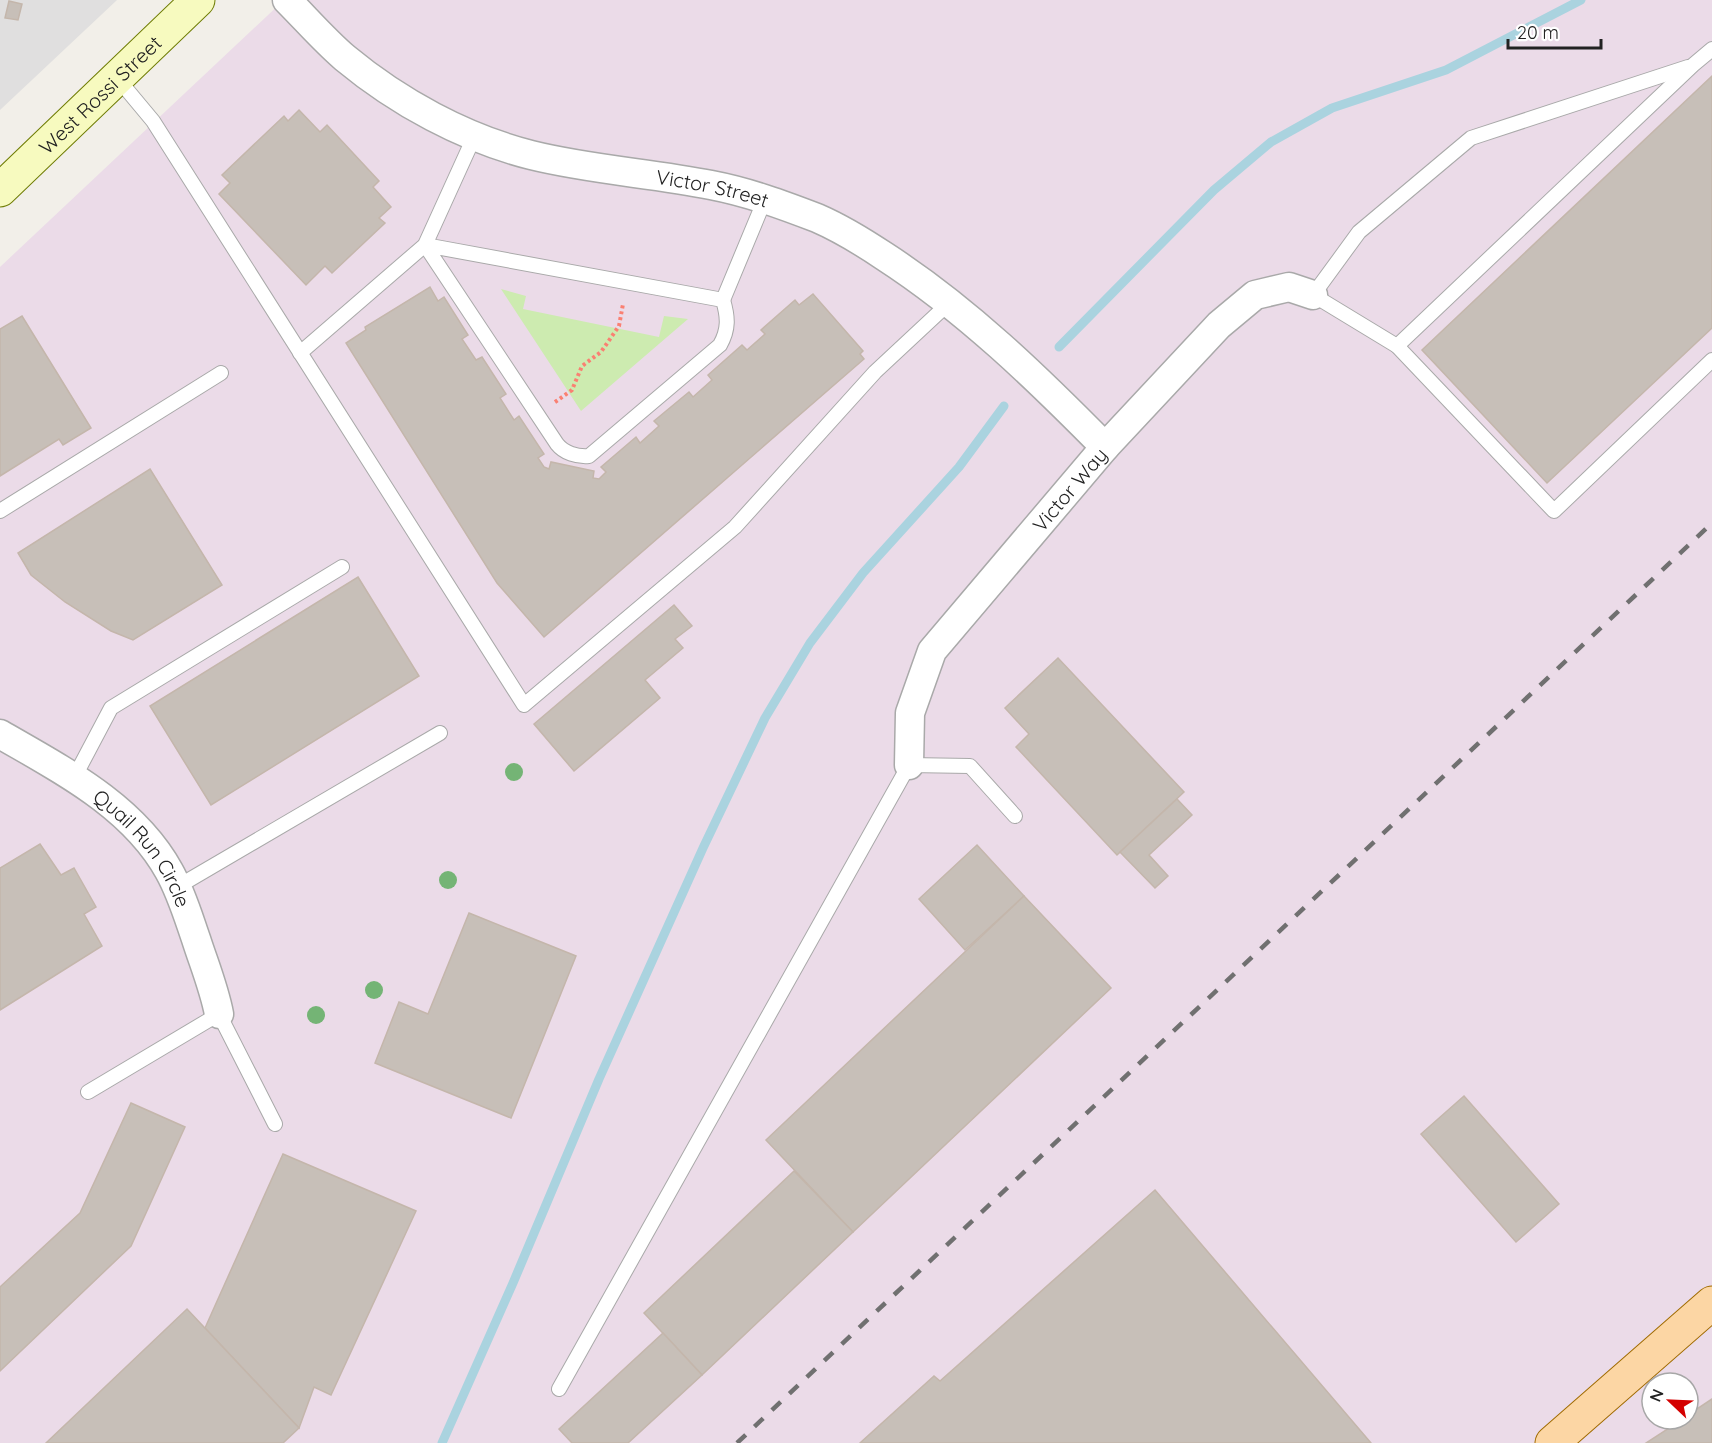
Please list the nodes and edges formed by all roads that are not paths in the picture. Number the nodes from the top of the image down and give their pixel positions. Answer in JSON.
{"nodes":[{"id":1,"x":198,"y":0,"type":"edge"},
{"id":2,"x":287,"y":0,"type":"edge"},
{"id":3,"x":1712,"y":50,"type":"edge"},
{"id":4,"x":1693,"y":65,"type":"junction"},
{"id":5,"x":118,"y":79,"type":"junction"},
{"id":6,"x":474,"y":135,"type":"junction"},
{"id":7,"x":0,"y":190,"type":"edge"},
{"id":8,"x":765,"y":199,"type":"junction"},
{"id":9,"x":425,"y":246,"type":"junction"},
{"id":10,"x":1313,"y":295,"type":"junction"},
{"id":11,"x":723,"y":300,"type":"junction"},
{"id":12,"x":948,"y":303,"type":"junction"},
{"id":13,"x":1397,"y":346,"type":"junction"},
{"id":14,"x":300,"y":353,"type":"junction"},
{"id":15,"x":1712,"y":360,"type":"edge"},
{"id":16,"x":221,"y":373,"type":"dead end"},
{"id":17,"x":1105,"y":447,"type":"junction"},
{"id":18,"x":0,"y":511,"type":"edge"},
{"id":19,"x":342,"y":567,"type":"dead end"},
{"id":20,"x":440,"y":733,"type":"dead end"},
{"id":21,"x":0,"y":734,"type":"edge"},
{"id":22,"x":909,"y":765,"type":"junction"},
{"id":23,"x":74,"y":778,"type":"junction"},
{"id":24,"x":1015,"y":816,"type":"dead end"},
{"id":25,"x":177,"y":887,"type":"junction"},
{"id":26,"x":219,"y":1014,"type":"junction"},
{"id":27,"x":88,"y":1092,"type":"dead end"},
{"id":28,"x":275,"y":1124,"type":"dead end"},
{"id":29,"x":1712,"y":1303,"type":"edge"},
{"id":30,"x":559,"y":1389,"type":"dead end"},
{"id":31,"x":1552,"y":1443,"type":"edge"}],
"edges":[{"from":1,"to":5,"type":"main road","name":"West Rossi Street"},
{"from":2,"to":6,"type":"street","name":"Victor Street"},
{"from":3,"to":4,"type":"lane"},
{"from":4,"to":10,"type":"lane"},
{"from":4,"to":13,"type":"lane"},
{"from":5,"to":7,"type":"main road","name":"West Rossi Street"},
{"from":5,"to":14,"type":"lane"},
{"from":6,"to":8,"type":"street","name":"Victor Street"},
{"from":6,"to":9,"type":"lane"},
{"from":8,"to":11,"type":"lane"},
{"from":8,"to":12,"type":"street","name":"Victor Street"},
{"from":9,"to":11,"type":"lane"},
{"from":9,"to":11,"type":"lane"},
{"from":9,"to":14,"type":"lane"},
{"from":10,"to":13,"type":"lane"},
{"from":10,"to":17,"type":"street","name":"Victor Way"},
{"from":12,"to":14,"type":"lane"},
{"from":12,"to":17,"type":"street","name":"Victor Street"},
{"from":13,"to":15,"type":"lane"},
{"from":16,"to":18,"type":"lane"},
{"from":17,"to":22,"type":"street","name":"Victor Way"},
{"from":19,"to":23,"type":"lane"},
{"from":20,"to":25,"type":"lane"},
{"from":21,"to":23,"type":"street","name":"Quail Run Circle"},
{"from":22,"to":24,"type":"lane"},
{"from":22,"to":30,"type":"lane"},
{"from":23,"to":25,"type":"street","name":"Quail Run Circle"},
{"from":25,"to":26,"type":"street","name":"Quail Run Circle"},
{"from":26,"to":27,"type":"lane"},
{"from":26,"to":28,"type":"lane"},
{"from":29,"to":31,"type":"main road"}]}
